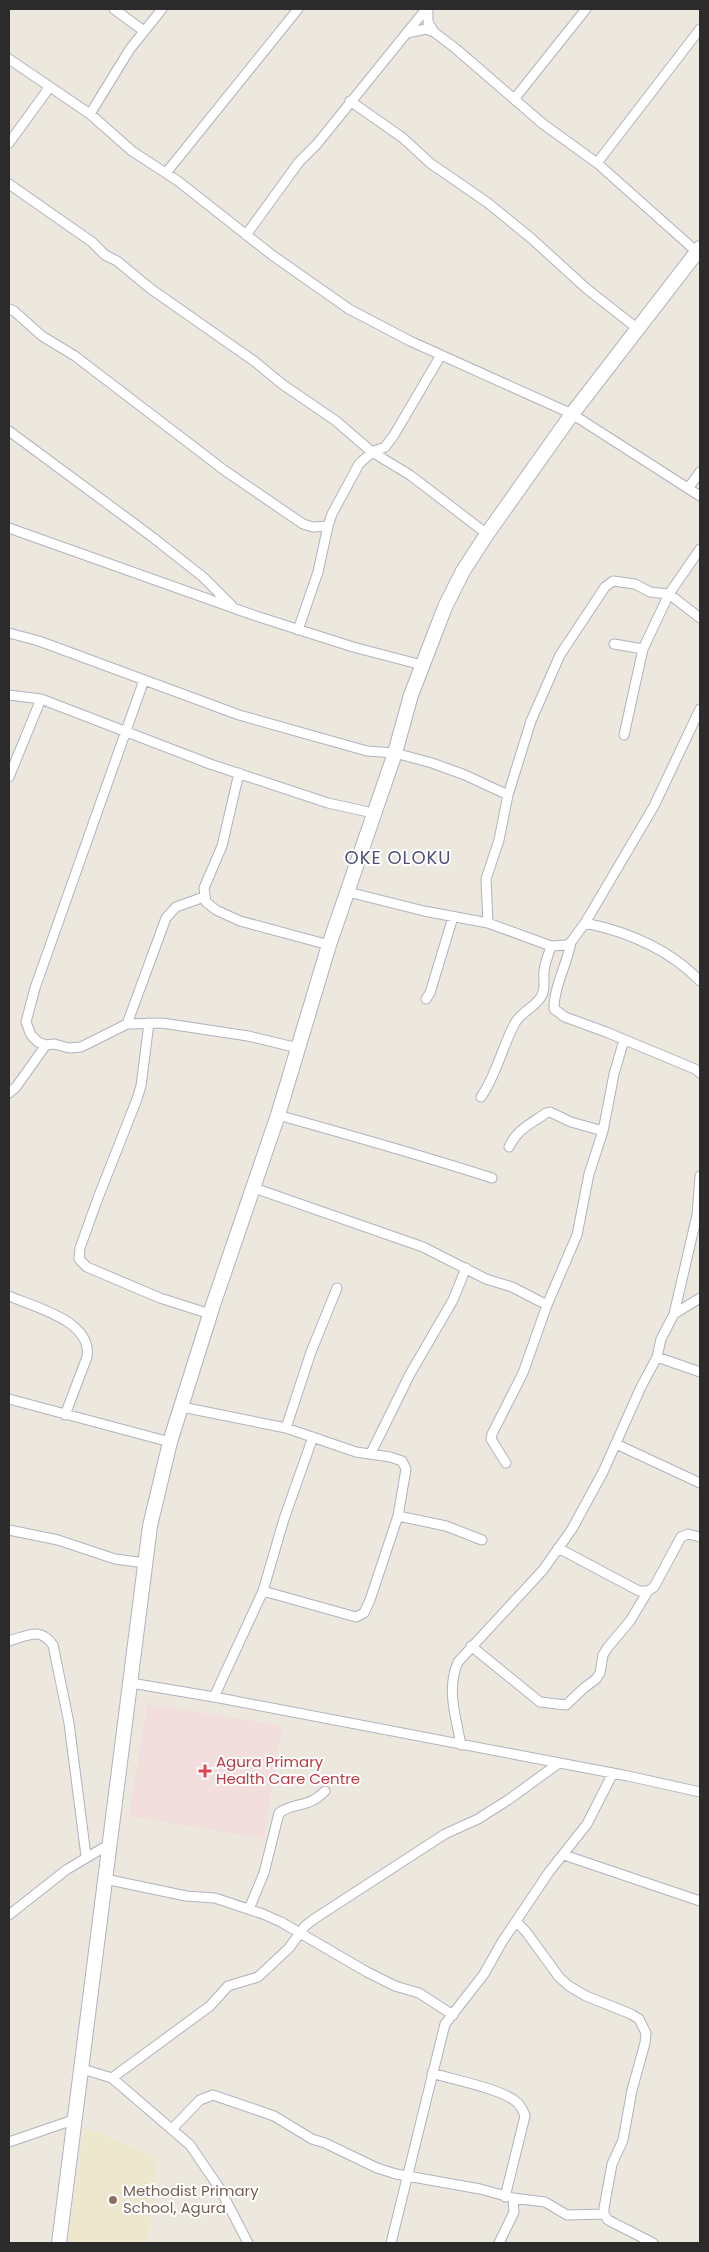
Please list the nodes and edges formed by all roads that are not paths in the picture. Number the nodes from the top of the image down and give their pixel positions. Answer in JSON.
{"nodes":[{"id":1,"x":114,"y":9,"type":"edge"},
{"id":2,"x":162,"y":9,"type":"edge"},
{"id":3,"x":298,"y":9,"type":"edge"},
{"id":4,"x":427,"y":9,"type":"edge"},
{"id":5,"x":586,"y":9,"type":"edge"},
{"id":6,"x":700,"y":29,"type":"edge"},
{"id":7,"x":144,"y":30,"type":"junction"},
{"id":8,"x":434,"y":32,"type":"junction"},
{"id":9,"x":407,"y":33,"type":"junction"},
{"id":10,"x":9,"y":60,"type":"edge"},
{"id":11,"x":49,"y":88,"type":"junction"},
{"id":12,"x":515,"y":98,"type":"junction"},
{"id":13,"x":350,"y":101,"type":"junction"},
{"id":14,"x":90,"y":114,"type":"junction"},
{"id":15,"x":9,"y":143,"type":"edge"},
{"id":16,"x":597,"y":163,"type":"junction"},
{"id":17,"x":166,"y":173,"type":"junction"},
{"id":18,"x":9,"y":184,"type":"edge"},
{"id":19,"x":246,"y":235,"type":"junction"},
{"id":20,"x":699,"y":250,"type":"edge"},
{"id":21,"x":9,"y":309,"type":"edge"},
{"id":22,"x":638,"y":329,"type":"junction"},
{"id":23,"x":441,"y":355,"type":"junction"},
{"id":24,"x":572,"y":414,"type":"junction"},
{"id":25,"x":9,"y":430,"type":"edge"},
{"id":26,"x":372,"y":452,"type":"junction"},
{"id":27,"x":700,"y":472,"type":"edge"},
{"id":28,"x":689,"y":487,"type":"junction"},
{"id":29,"x":700,"y":496,"type":"edge"},
{"id":30,"x":328,"y":526,"type":"junction"},
{"id":31,"x":9,"y":528,"type":"edge"},
{"id":32,"x":487,"y":534,"type":"junction"},
{"id":33,"x":700,"y":549,"type":"edge"},
{"id":34,"x":669,"y":594,"type":"junction"},
{"id":35,"x":234,"y":609,"type":"junction"},
{"id":36,"x":700,"y":618,"type":"edge"},
{"id":37,"x":298,"y":630,"type":"junction"},
{"id":38,"x":9,"y":633,"type":"edge"},
{"id":39,"x":614,"y":644,"type":"dead end"},
{"id":40,"x":643,"y":649,"type":"junction"},
{"id":41,"x":422,"y":665,"type":"junction"},
{"id":42,"x":144,"y":680,"type":"junction"},
{"id":43,"x":9,"y":695,"type":"edge"},
{"id":44,"x":41,"y":699,"type":"junction"},
{"id":45,"x":700,"y":709,"type":"edge"},
{"id":46,"x":127,"y":731,"type":"junction"},
{"id":47,"x":624,"y":735,"type":"dead end"},
{"id":48,"x":395,"y":753,"type":"junction"},
{"id":49,"x":239,"y":773,"type":"junction"},
{"id":50,"x":9,"y":777,"type":"edge"},
{"id":51,"x":508,"y":795,"type":"junction"},
{"id":52,"x":373,"y":813,"type":"junction"},
{"id":53,"x":348,"y":892,"type":"junction"},
{"id":54,"x":204,"y":897,"type":"junction"},
{"id":55,"x":453,"y":917,"type":"junction"},
{"id":56,"x":488,"y":923,"type":"junction"},
{"id":57,"x":585,"y":923,"type":"junction"},
{"id":58,"x":571,"y":942,"type":"junction"},
{"id":59,"x":329,"y":945,"type":"junction"},
{"id":60,"x":551,"y":946,"type":"junction"},
{"id":61,"x":700,"y":981,"type":"edge"},
{"id":62,"x":426,"y":999,"type":"dead end"},
{"id":63,"x":149,"y":1023,"type":"junction"},
{"id":64,"x":127,"y":1024,"type":"junction"},
{"id":65,"x":624,"y":1040,"type":"junction"},
{"id":66,"x":46,"y":1044,"type":"junction"},
{"id":67,"x":298,"y":1048,"type":"junction"},
{"id":68,"x":700,"y":1073,"type":"edge"},
{"id":69,"x":9,"y":1093,"type":"edge"},
{"id":70,"x":481,"y":1097,"type":"dead end"},
{"id":71,"x":278,"y":1115,"type":"junction"},
{"id":72,"x":603,"y":1131,"type":"junction"},
{"id":73,"x":509,"y":1147,"type":"dead end"},
{"id":74,"x":700,"y":1176,"type":"edge"},
{"id":75,"x":492,"y":1178,"type":"dead end"},
{"id":76,"x":254,"y":1188,"type":"junction"},
{"id":77,"x":466,"y":1268,"type":"junction"},
{"id":78,"x":337,"y":1288,"type":"dead end"},
{"id":79,"x":9,"y":1296,"type":"edge"},
{"id":80,"x":700,"y":1298,"type":"edge"},
{"id":81,"x":547,"y":1305,"type":"junction"},
{"id":82,"x":210,"y":1314,"type":"junction"},
{"id":83,"x":674,"y":1314,"type":"junction"},
{"id":84,"x":657,"y":1356,"type":"junction"},
{"id":85,"x":700,"y":1372,"type":"edge"},
{"id":86,"x":9,"y":1399,"type":"edge"},
{"id":87,"x":182,"y":1407,"type":"junction"},
{"id":88,"x":66,"y":1415,"type":"junction"},
{"id":89,"x":286,"y":1428,"type":"junction"},
{"id":90,"x":313,"y":1437,"type":"junction"},
{"id":91,"x":170,"y":1442,"type":"junction"},
{"id":92,"x":616,"y":1444,"type":"junction"},
{"id":93,"x":371,"y":1453,"type":"junction"},
{"id":94,"x":506,"y":1463,"type":"dead end"},
{"id":95,"x":700,"y":1483,"type":"edge"},
{"id":96,"x":398,"y":1516,"type":"junction"},
{"id":97,"x":9,"y":1530,"type":"edge"},
{"id":98,"x":700,"y":1537,"type":"edge"},
{"id":99,"x":482,"y":1540,"type":"dead end"},
{"id":100,"x":558,"y":1548,"type":"junction"},
{"id":101,"x":145,"y":1563,"type":"junction"},
{"id":102,"x":263,"y":1591,"type":"junction"},
{"id":103,"x":648,"y":1591,"type":"junction"},
{"id":104,"x":9,"y":1641,"type":"edge"},
{"id":105,"x":471,"y":1646,"type":"junction"},
{"id":106,"x":131,"y":1683,"type":"junction"},
{"id":107,"x":214,"y":1696,"type":"junction"},
{"id":108,"x":461,"y":1745,"type":"junction"},
{"id":109,"x":559,"y":1763,"type":"junction"},
{"id":110,"x":613,"y":1773,"type":"junction"},
{"id":111,"x":325,"y":1791,"type":"dead end"},
{"id":112,"x":700,"y":1792,"type":"edge"},
{"id":113,"x":108,"y":1845,"type":"junction"},
{"id":114,"x":564,"y":1855,"type":"junction"},
{"id":115,"x":86,"y":1856,"type":"junction"},
{"id":116,"x":105,"y":1879,"type":"junction"},
{"id":117,"x":700,"y":1901,"type":"edge"},
{"id":118,"x":249,"y":1909,"type":"junction"},
{"id":119,"x":9,"y":1915,"type":"edge"},
{"id":120,"x":516,"y":1921,"type":"junction"},
{"id":121,"x":299,"y":1934,"type":"junction"},
{"id":122,"x":452,"y":2015,"type":"junction"},
{"id":123,"x":82,"y":2069,"type":"junction"},
{"id":124,"x":432,"y":2073,"type":"junction"},
{"id":125,"x":112,"y":2078,"type":"junction"},
{"id":126,"x":76,"y":2119,"type":"junction"},
{"id":127,"x":172,"y":2129,"type":"junction"},
{"id":128,"x":9,"y":2142,"type":"edge"},
{"id":129,"x":407,"y":2175,"type":"junction"},
{"id":130,"x":509,"y":2197,"type":"junction"},
{"id":131,"x":604,"y":2214,"type":"junction"},
{"id":132,"x":639,"y":2240,"type":"edge"},
{"id":133,"x":59,"y":2243,"type":"edge"},
{"id":134,"x":248,"y":2243,"type":"edge"},
{"id":135,"x":391,"y":2243,"type":"edge"},
{"id":136,"x":499,"y":2243,"type":"edge"},
{"id":137,"x":654,"y":2243,"type":"edge"}],
"edges":[{"from":1,"to":7,"type":"street"},
{"from":2,"to":7,"type":"street"},
{"from":3,"to":17,"type":"street"},
{"from":4,"to":8,"type":"street"},
{"from":4,"to":9,"type":"street"},
{"from":5,"to":12,"type":"street"},
{"from":6,"to":16,"type":"street"},
{"from":7,"to":14,"type":"street"},
{"from":8,"to":9,"type":"street"},
{"from":8,"to":12,"type":"street"},
{"from":9,"to":13,"type":"street"},
{"from":10,"to":11,"type":"street"},
{"from":11,"to":14,"type":"street"},
{"from":11,"to":15,"type":"street"},
{"from":12,"to":16,"type":"street"},
{"from":13,"to":19,"type":"street"},
{"from":13,"to":22,"type":"street"},
{"from":14,"to":17,"type":"street"},
{"from":16,"to":20,"type":"street"},
{"from":17,"to":19,"type":"street"},
{"from":18,"to":26,"type":"street"},
{"from":19,"to":23,"type":"street"},
{"from":20,"to":22,"type":"street"},
{"from":21,"to":30,"type":"street"},
{"from":22,"to":24,"type":"street"},
{"from":23,"to":24,"type":"street"},
{"from":23,"to":26,"type":"street"},
{"from":24,"to":28,"type":"street"},
{"from":24,"to":32,"type":"street"},
{"from":25,"to":35,"type":"street"},
{"from":26,"to":30,"type":"street"},
{"from":26,"to":32,"type":"street"},
{"from":27,"to":28,"type":"street"},
{"from":28,"to":29,"type":"street"},
{"from":30,"to":37,"type":"street"},
{"from":31,"to":35,"type":"street"},
{"from":32,"to":41,"type":"street"},
{"from":33,"to":34,"type":"street"},
{"from":34,"to":36,"type":"street"},
{"from":34,"to":40,"type":"street"},
{"from":34,"to":51,"type":"street"},
{"from":35,"to":37,"type":"street"},
{"from":37,"to":41,"type":"street"},
{"from":38,"to":42,"type":"street"},
{"from":39,"to":40,"type":"street"},
{"from":40,"to":47,"type":"street"},
{"from":41,"to":48,"type":"street"},
{"from":42,"to":46,"type":"street"},
{"from":42,"to":48,"type":"street"},
{"from":43,"to":44,"type":"street"},
{"from":44,"to":46,"type":"street"},
{"from":44,"to":50,"type":"street"},
{"from":45,"to":57,"type":"street"},
{"from":46,"to":49,"type":"street"},
{"from":46,"to":66,"type":"street"},
{"from":48,"to":51,"type":"street"},
{"from":48,"to":52,"type":"street"},
{"from":49,"to":52,"type":"street"},
{"from":49,"to":54,"type":"street"},
{"from":51,"to":56,"type":"street"},
{"from":52,"to":53,"type":"street"},
{"from":53,"to":55,"type":"street"},
{"from":53,"to":59,"type":"street"},
{"from":54,"to":59,"type":"street"},
{"from":54,"to":64,"type":"street"},
{"from":55,"to":56,"type":"street"},
{"from":55,"to":62,"type":"street"},
{"from":56,"to":60,"type":"street"},
{"from":57,"to":58,"type":"street"},
{"from":57,"to":61,"type":"street"},
{"from":58,"to":60,"type":"street"},
{"from":58,"to":65,"type":"street"},
{"from":59,"to":67,"type":"street"},
{"from":60,"to":70,"type":"street"},
{"from":63,"to":64,"type":"street"},
{"from":63,"to":67,"type":"street"},
{"from":63,"to":82,"type":"street"},
{"from":64,"to":66,"type":"street"},
{"from":65,"to":68,"type":"street"},
{"from":65,"to":72,"type":"street"},
{"from":66,"to":69,"type":"street"},
{"from":67,"to":71,"type":"street"},
{"from":71,"to":75,"type":"street"},
{"from":71,"to":76,"type":"street"},
{"from":72,"to":73,"type":"street"},
{"from":72,"to":81,"type":"street"},
{"from":74,"to":83,"type":"street"},
{"from":76,"to":77,"type":"street"},
{"from":76,"to":82,"type":"street"},
{"from":77,"to":81,"type":"street"},
{"from":77,"to":93,"type":"street"},
{"from":78,"to":89,"type":"street"},
{"from":79,"to":88,"type":"street"},
{"from":80,"to":83,"type":"street"},
{"from":81,"to":94,"type":"street"},
{"from":82,"to":87,"type":"street"},
{"from":83,"to":84,"type":"street"},
{"from":84,"to":85,"type":"street"},
{"from":84,"to":92,"type":"street"},
{"from":86,"to":88,"type":"street"},
{"from":87,"to":89,"type":"street"},
{"from":87,"to":91,"type":"street"},
{"from":88,"to":91,"type":"street"},
{"from":89,"to":90,"type":"street"},
{"from":90,"to":93,"type":"street"},
{"from":90,"to":102,"type":"street"},
{"from":91,"to":101,"type":"street"},
{"from":92,"to":95,"type":"street"},
{"from":92,"to":100,"type":"street"},
{"from":93,"to":96,"type":"street"},
{"from":96,"to":99,"type":"street"},
{"from":96,"to":102,"type":"street"},
{"from":97,"to":101,"type":"street"},
{"from":98,"to":103,"type":"street"},
{"from":100,"to":103,"type":"street"},
{"from":100,"to":105,"type":"street"},
{"from":101,"to":106,"type":"street"},
{"from":102,"to":107,"type":"street"},
{"from":103,"to":105,"type":"street"},
{"from":104,"to":115,"type":"street"},
{"from":105,"to":108,"type":"street"},
{"from":106,"to":107,"type":"street"},
{"from":106,"to":113,"type":"street"},
{"from":107,"to":108,"type":"street"},
{"from":108,"to":109,"type":"street"},
{"from":109,"to":110,"type":"street"},
{"from":109,"to":121,"type":"street"},
{"from":110,"to":112,"type":"street"},
{"from":110,"to":114,"type":"street"},
{"from":111,"to":118,"type":"street"},
{"from":113,"to":115,"type":"street"},
{"from":113,"to":116,"type":"street"},
{"from":114,"to":117,"type":"street"},
{"from":114,"to":120,"type":"street"},
{"from":115,"to":119,"type":"street"},
{"from":116,"to":118,"type":"street"},
{"from":116,"to":123,"type":"street"},
{"from":118,"to":121,"type":"street"},
{"from":120,"to":122,"type":"street"},
{"from":120,"to":131,"type":"street"},
{"from":121,"to":122,"type":"street"},
{"from":121,"to":125,"type":"street"},
{"from":122,"to":124,"type":"street"},
{"from":123,"to":125,"type":"street"},
{"from":123,"to":126,"type":"street"},
{"from":124,"to":129,"type":"street"},
{"from":124,"to":130,"type":"street"},
{"from":125,"to":127,"type":"street"},
{"from":126,"to":128,"type":"street"},
{"from":126,"to":133,"type":"street"},
{"from":127,"to":129,"type":"street"},
{"from":127,"to":134,"type":"street"},
{"from":129,"to":130,"type":"street"},
{"from":129,"to":135,"type":"street"},
{"from":130,"to":131,"type":"street"},
{"from":130,"to":136,"type":"street"},
{"from":131,"to":132,"type":"street"},
{"from":132,"to":137,"type":"street"}]}
